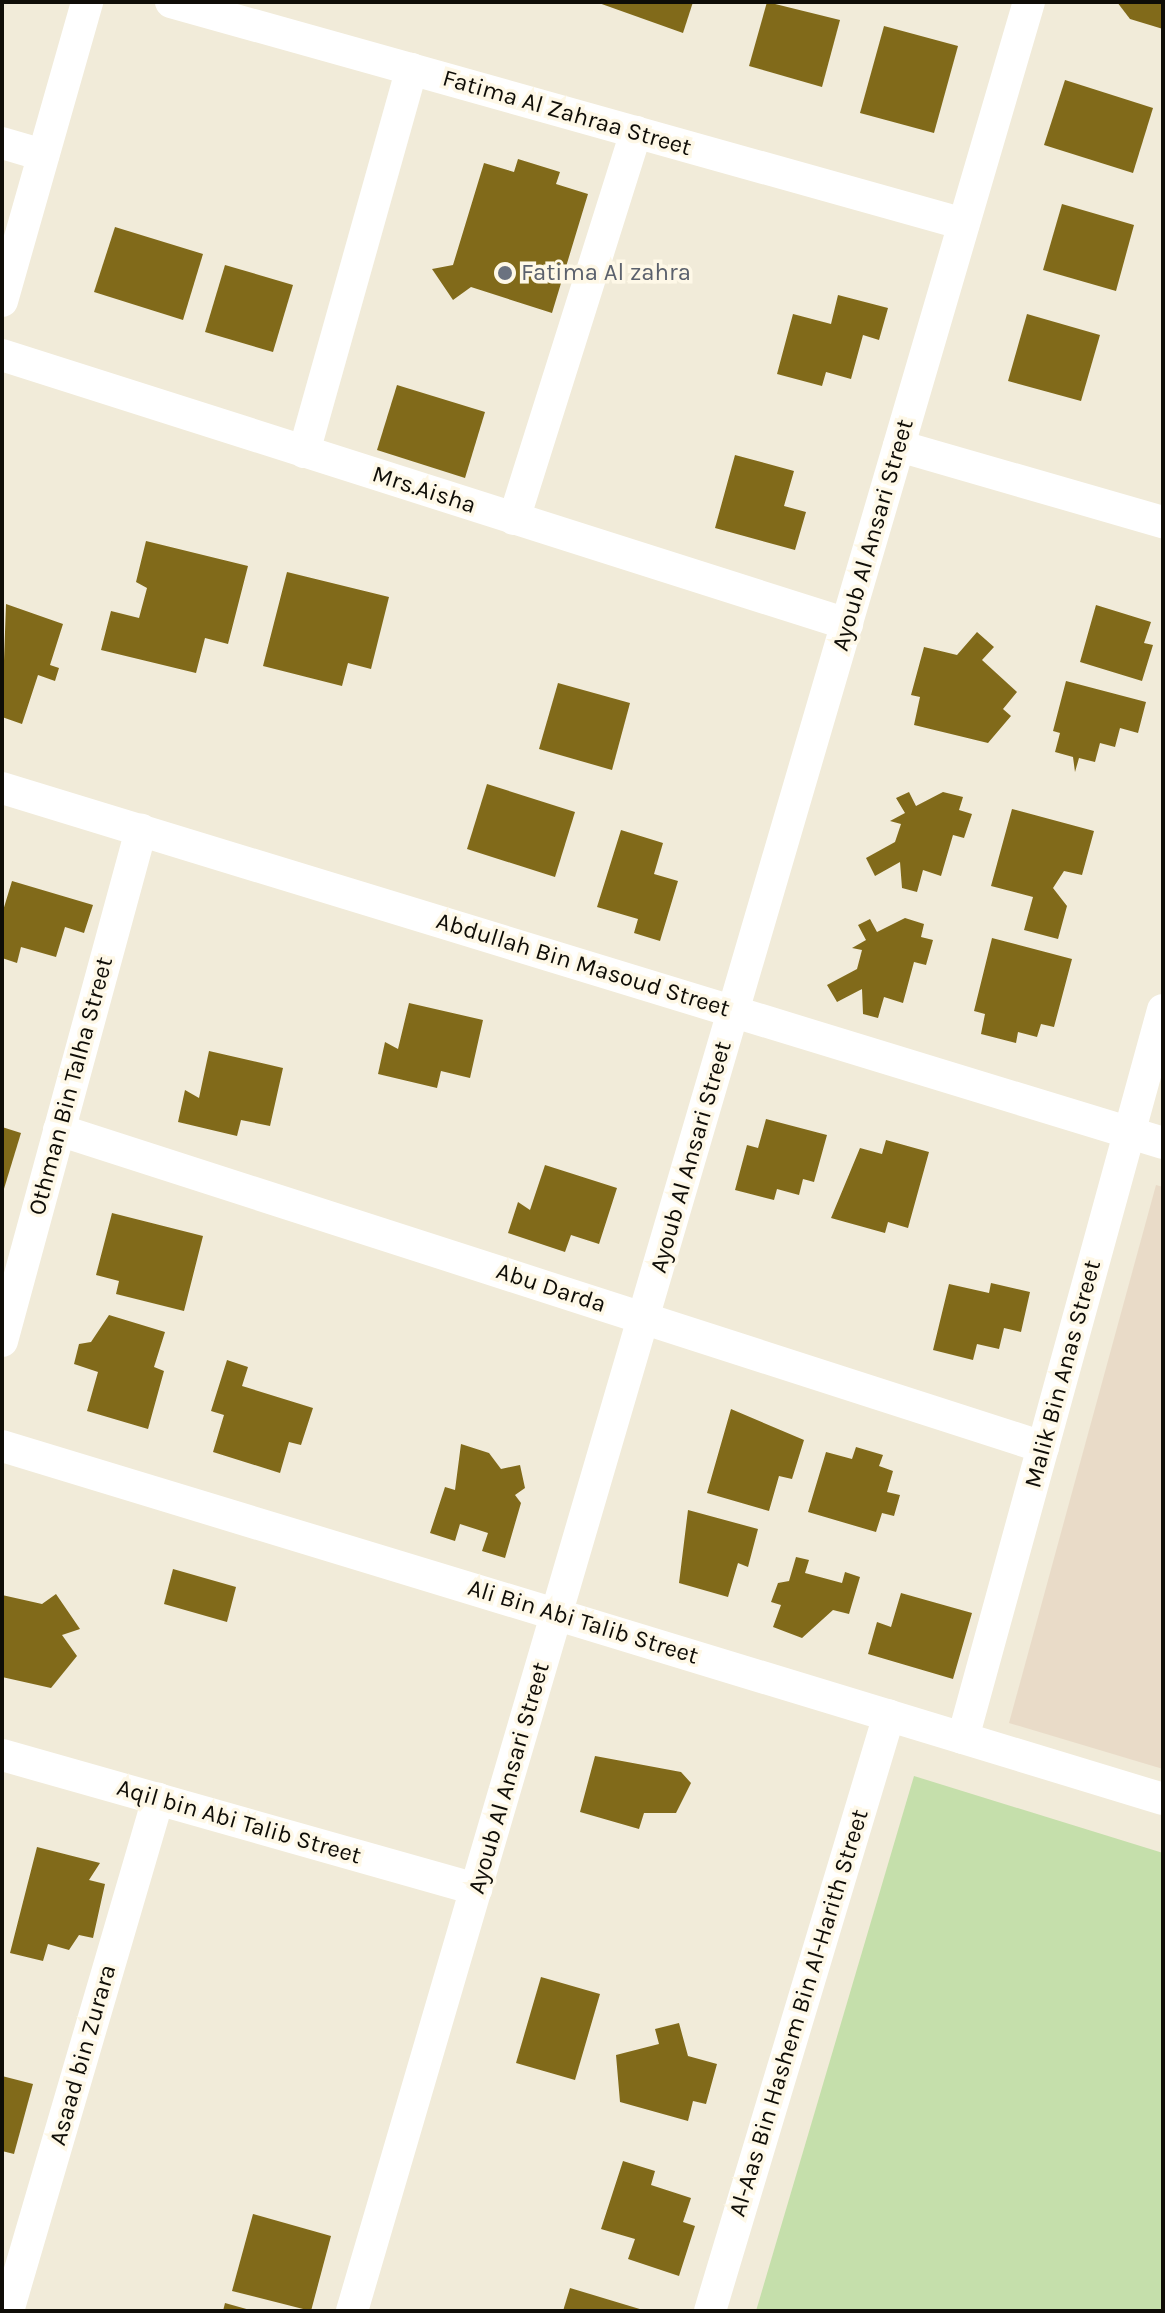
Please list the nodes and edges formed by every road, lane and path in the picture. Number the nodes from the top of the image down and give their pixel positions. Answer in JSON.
{"nodes":[{"id":1,"x":87,"y":2,"type":"edge"},
{"id":2,"x":171,"y":2,"type":"edge"},
{"id":3,"x":1029,"y":2,"type":"edge"},
{"id":4,"x":412,"y":69,"type":"junction"},
{"id":5,"x":636,"y":132,"type":"junction"},
{"id":6,"x":2,"y":143,"type":"edge"},
{"id":7,"x":43,"y":155,"type":"junction"},
{"id":8,"x":964,"y":224,"type":"junction"},
{"id":9,"x":2,"y":301,"type":"edge"},
{"id":10,"x":2,"y":355,"type":"edge"},
{"id":11,"x":899,"y":446,"type":"junction"},
{"id":12,"x":304,"y":452,"type":"junction"},
{"id":13,"x":514,"y":519,"type":"junction"},
{"id":14,"x":1163,"y":522,"type":"edge"},
{"id":15,"x":847,"y":624,"type":"junction"},
{"id":16,"x":2,"y":788,"type":"edge"},
{"id":17,"x":141,"y":830,"type":"junction"},
{"id":18,"x":1163,"y":1010,"type":"edge"},
{"id":19,"x":733,"y":1011,"type":"junction"},
{"id":20,"x":59,"y":1130,"type":"junction"},
{"id":21,"x":1129,"y":1132,"type":"junction"},
{"id":22,"x":1163,"y":1143,"type":"edge"},
{"id":23,"x":644,"y":1318,"type":"junction"},
{"id":24,"x":2,"y":1341,"type":"edge"},
{"id":25,"x":2,"y":1446,"type":"edge"},
{"id":26,"x":1043,"y":1447,"type":"junction"},
{"id":27,"x":557,"y":1614,"type":"junction"},
{"id":28,"x":889,"y":1715,"type":"junction"},
{"id":29,"x":963,"y":1738,"type":"junction"},
{"id":30,"x":2,"y":1755,"type":"edge"},
{"id":31,"x":158,"y":1799,"type":"junction"},
{"id":32,"x":1163,"y":1799,"type":"edge"},
{"id":33,"x":476,"y":1889,"type":"junction"},
{"id":34,"x":8,"y":2311,"type":"edge"},
{"id":35,"x":352,"y":2311,"type":"edge"},
{"id":36,"x":710,"y":2311,"type":"edge"}],
"edges":[{"from":1,"to":7,"type":"street"},
{"from":2,"to":4,"type":"street","name":"Fatima Al Zahraa Street"},
{"from":3,"to":8,"type":"street","name":"Ayoub Al Ansari Street"},
{"from":4,"to":5,"type":"street","name":"Fatima Al Zahraa Street"},
{"from":4,"to":12,"type":"street"},
{"from":5,"to":8,"type":"street","name":"Fatima Al Zahraa Street"},
{"from":5,"to":13,"type":"street"},
{"from":6,"to":7,"type":"street"},
{"from":7,"to":9,"type":"street"},
{"from":8,"to":11,"type":"street","name":"Ayoub Al Ansari Street"},
{"from":10,"to":12,"type":"street","name":"Mrs.Aisha"},
{"from":11,"to":14,"type":"street"},
{"from":11,"to":15,"type":"street","name":"Ayoub Al Ansari Street"},
{"from":12,"to":13,"type":"street","name":"Mrs.Aisha"},
{"from":13,"to":15,"type":"street","name":"Mrs.Aisha"},
{"from":15,"to":19,"type":"street","name":"Ayoub Al Ansari Street"},
{"from":16,"to":17,"type":"street","name":"Abdullah Bin Masoud Street"},
{"from":17,"to":19,"type":"street","name":"Abdullah Bin Masoud Street"},
{"from":17,"to":20,"type":"street","name":"Othman Bin Talha Street"},
{"from":18,"to":21,"type":"street","name":"Malik Bin Anas Street"},
{"from":19,"to":21,"type":"street","name":"Abdullah Bin Masoud Street"},
{"from":19,"to":23,"type":"street","name":"Ayoub Al Ansari Street"},
{"from":20,"to":23,"type":"street","name":"Abu Darda"},
{"from":20,"to":24,"type":"street","name":"Othman Bin Talha Street"},
{"from":21,"to":22,"type":"street","name":"Abdullah Bin Masoud Street"},
{"from":21,"to":26,"type":"street","name":"Malik Bin Anas Street"},
{"from":23,"to":26,"type":"street","name":"Abu Darda"},
{"from":23,"to":27,"type":"street","name":"Ayoub Al Ansari Street"},
{"from":25,"to":27,"type":"street","name":"Ali Bin Abi Talib Street"},
{"from":26,"to":29,"type":"street","name":"Malik Bin Anas Street"},
{"from":27,"to":28,"type":"street","name":"Ali Bin Abi Talib Street"},
{"from":27,"to":33,"type":"street","name":"Ayoub Al Ansari Street"},
{"from":28,"to":29,"type":"street","name":"Ali Bin Abi Talib Street"},
{"from":28,"to":36,"type":"street","name":"Al-Aas Bin Hashem Bin Al-Harith Street"},
{"from":29,"to":32,"type":"street","name":"Ali Bin Abi Talib Street"},
{"from":30,"to":31,"type":"street","name":"Aqil bin Abi Talib Street"},
{"from":31,"to":33,"type":"street","name":"Aqil bin Abi Talib Street"},
{"from":31,"to":34,"type":"street","name":"Asaad bin Zurara"},
{"from":33,"to":35,"type":"street","name":"Ayoub Al Ansari Street"}]}
